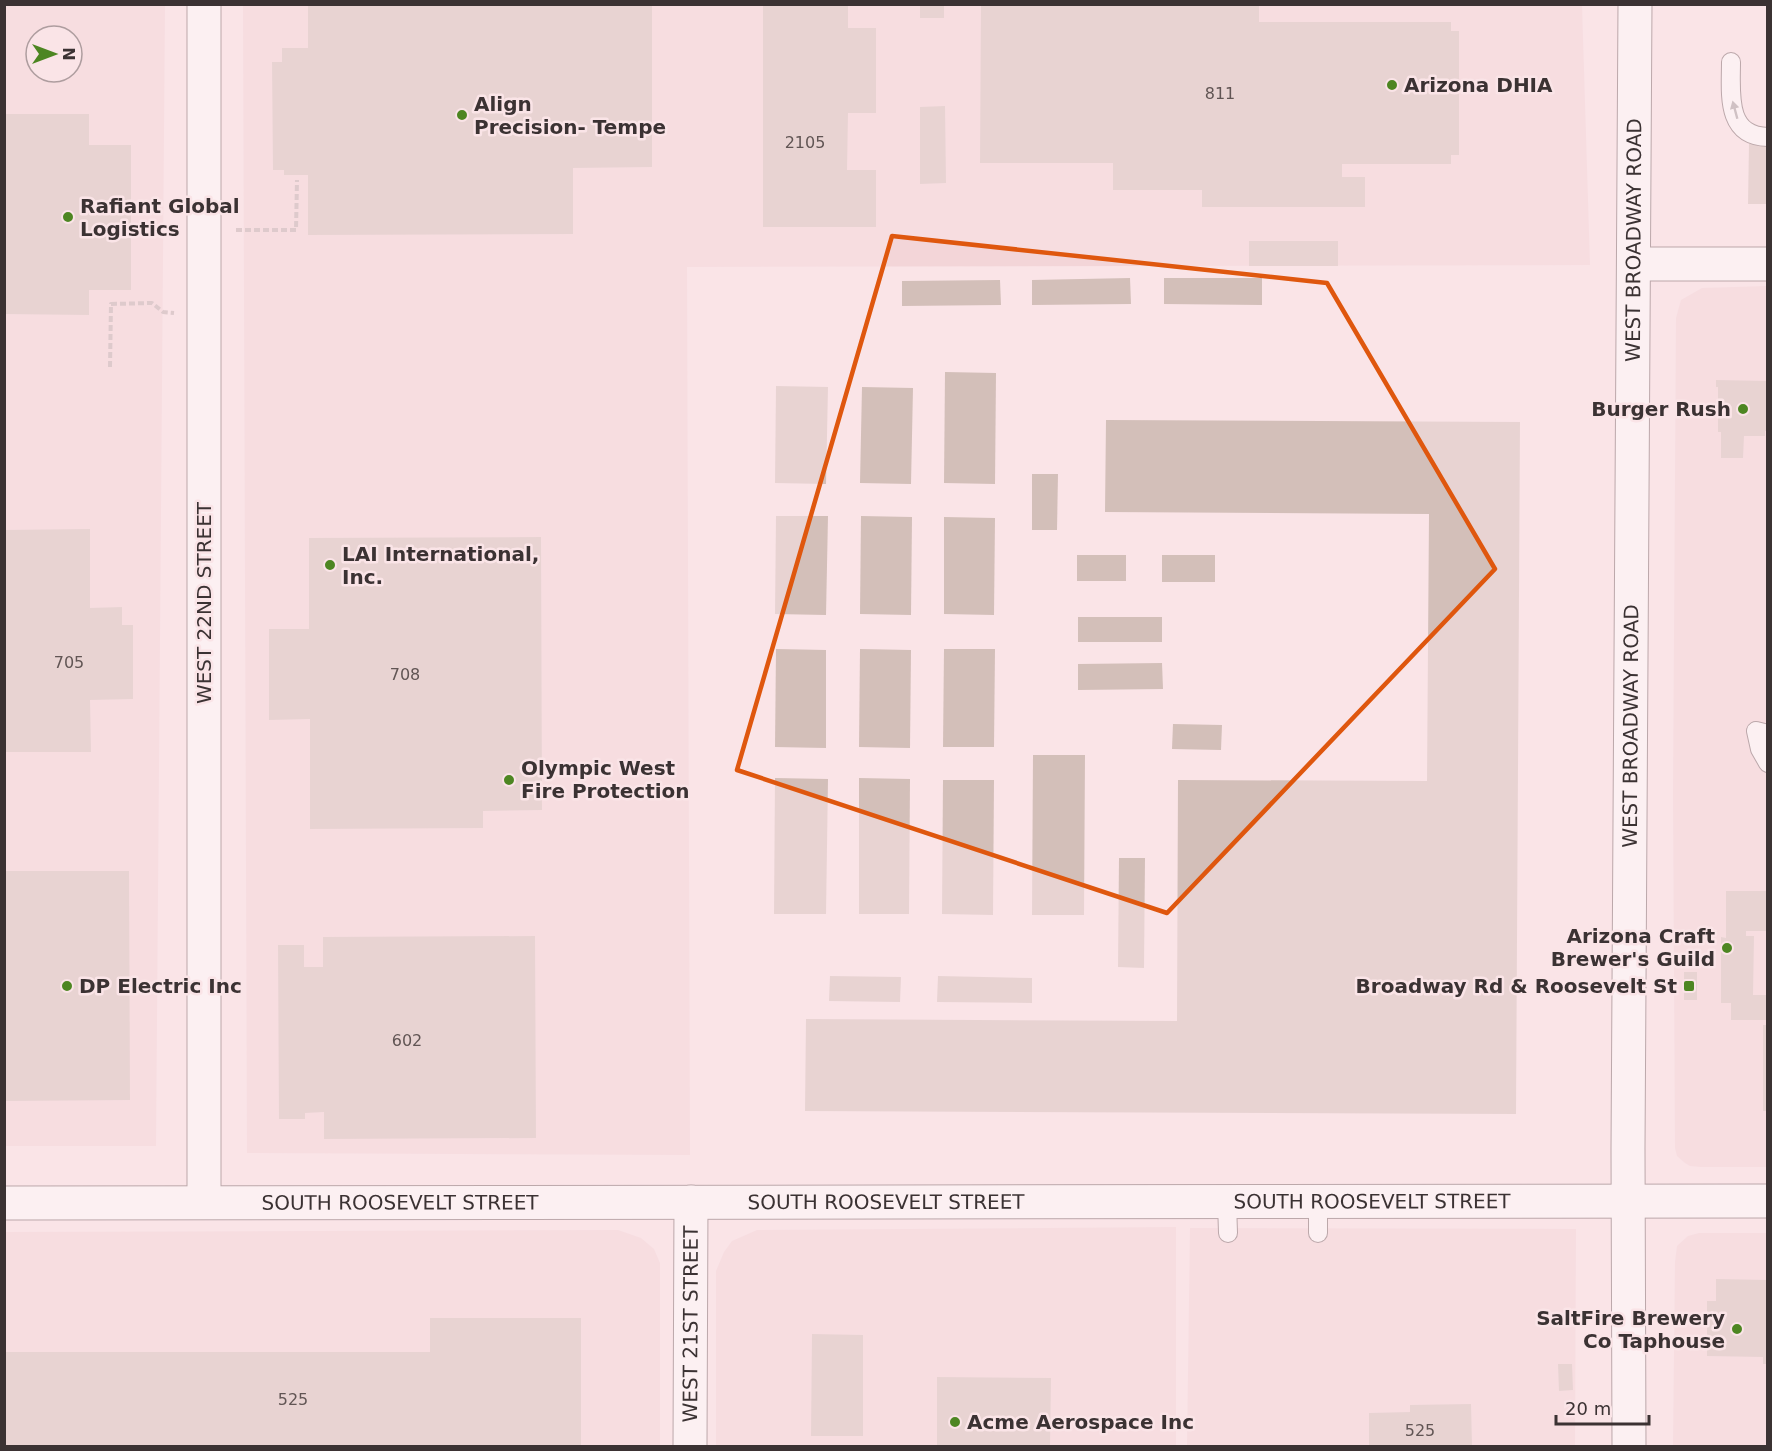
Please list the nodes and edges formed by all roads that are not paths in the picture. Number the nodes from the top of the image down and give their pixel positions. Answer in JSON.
{"nodes":[{"id":1,"x":204,"y":4,"type":"edge"},
{"id":2,"x":1635,"y":4,"type":"edge"},
{"id":3,"x":1731,"y":62,"type":"dead end"},
{"id":4,"x":1767,"y":136,"type":"edge"},
{"id":5,"x":1634,"y":264,"type":"junction"},
{"id":6,"x":1767,"y":264,"type":"edge"},
{"id":7,"x":1762,"y":733,"type":"edge"},
{"id":8,"x":1767,"y":763,"type":"edge"},
{"id":9,"x":1767,"y":1201,"type":"edge"},
{"id":10,"x":204,"y":1202,"type":"junction"},
{"id":11,"x":691,"y":1202,"type":"junction"},
{"id":12,"x":1628,"y":1202,"type":"junction"},
{"id":13,"x":4,"y":1203,"type":"edge"},
{"id":14,"x":690,"y":1446,"type":"edge"},
{"id":15,"x":1629,"y":1446,"type":"edge"}],
"edges":[{"from":1,"to":10,"type":"street","name":"WEST 22ND STREET"},
{"from":2,"to":5,"type":"street","name":"WEST BROADWAY ROAD"},
{"from":4,"to":3,"type":"lane","one_way":true},
{"from":5,"to":6,"type":"street"},
{"from":5,"to":12,"type":"street","name":"WEST BROADWAY ROAD"},
{"from":7,"to":8,"type":"lane"},
{"from":9,"to":12,"type":"street","name":"SOUTH ROOSEVELT STREET"},
{"from":10,"to":11,"type":"street","name":"SOUTH ROOSEVELT STREET"},
{"from":10,"to":13,"type":"street","name":"SOUTH ROOSEVELT STREET"},
{"from":11,"to":12,"type":"street","name":"SOUTH ROOSEVELT STREET"},
{"from":11,"to":14,"type":"street","name":"WEST 21ST STREET"},
{"from":12,"to":15,"type":"street","name":"WEST BROADWAY ROAD"}]}
